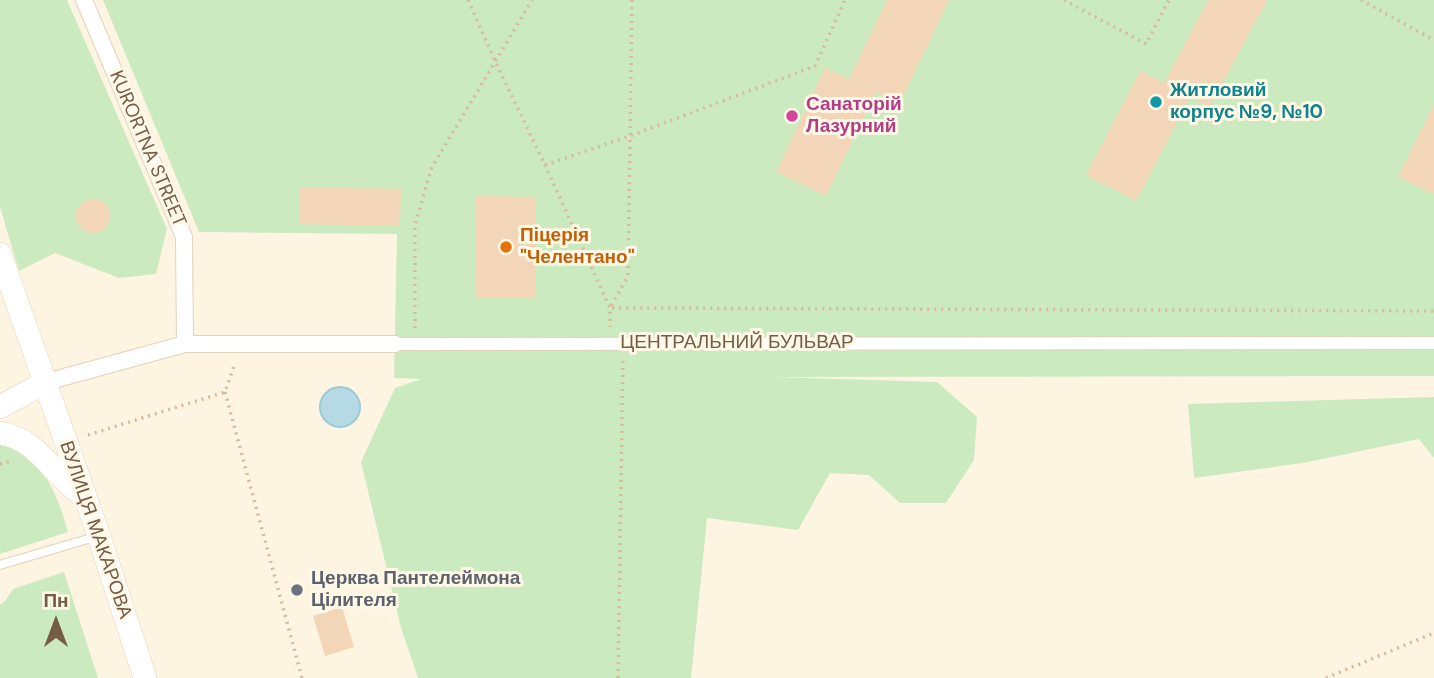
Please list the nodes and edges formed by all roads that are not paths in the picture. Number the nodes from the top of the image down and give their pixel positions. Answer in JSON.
{"nodes":[{"id":1,"x":84,"y":0,"type":"edge"},
{"id":2,"x":0,"y":254,"type":"edge"},
{"id":3,"x":1434,"y":343,"type":"edge"},
{"id":4,"x":185,"y":344,"type":"junction"},
{"id":5,"x":395,"y":344,"type":"joint"},
{"id":6,"x":46,"y":382,"type":"junction"},
{"id":7,"x":0,"y":407,"type":"edge"},
{"id":8,"x":0,"y":433,"type":"edge"},
{"id":9,"x":84,"y":497,"type":"junction"},
{"id":10,"x":99,"y":536,"type":"junction"},
{"id":11,"x":0,"y":565,"type":"edge"},
{"id":12,"x":145,"y":678,"type":"edge"}],
"edges":[{"from":1,"to":4,"type":"street","name":"KURORTNA STREET"},
{"from":2,"to":6,"type":"main road","name":"ВУЛИЦЯ МАКАРОВА"},
{"from":3,"to":5,"type":"street","name":"ЦЕНТРАЛЬНИЙ БУЛЬВАР"},
{"from":4,"to":5,"type":"street","name":"ЦЕНТРАЛЬНИЙ БУЛЬВАР"},
{"from":4,"to":6,"type":"street","name":"ЦЕНТРАЛЬНИЙ БУЛЬВАР"},
{"from":6,"to":7,"type":"main road"},
{"from":6,"to":9,"type":"main road","name":"ВУЛИЦЯ МАКАРОВА"},
{"from":8,"to":9,"type":"main road"},
{"from":9,"to":10,"type":"main road","name":"ВУЛИЦЯ МАКАРОВА"},
{"from":10,"to":11,"type":"lane"},
{"from":10,"to":12,"type":"main road","name":"ВУЛИЦЯ МАКАРОВА"}]}
